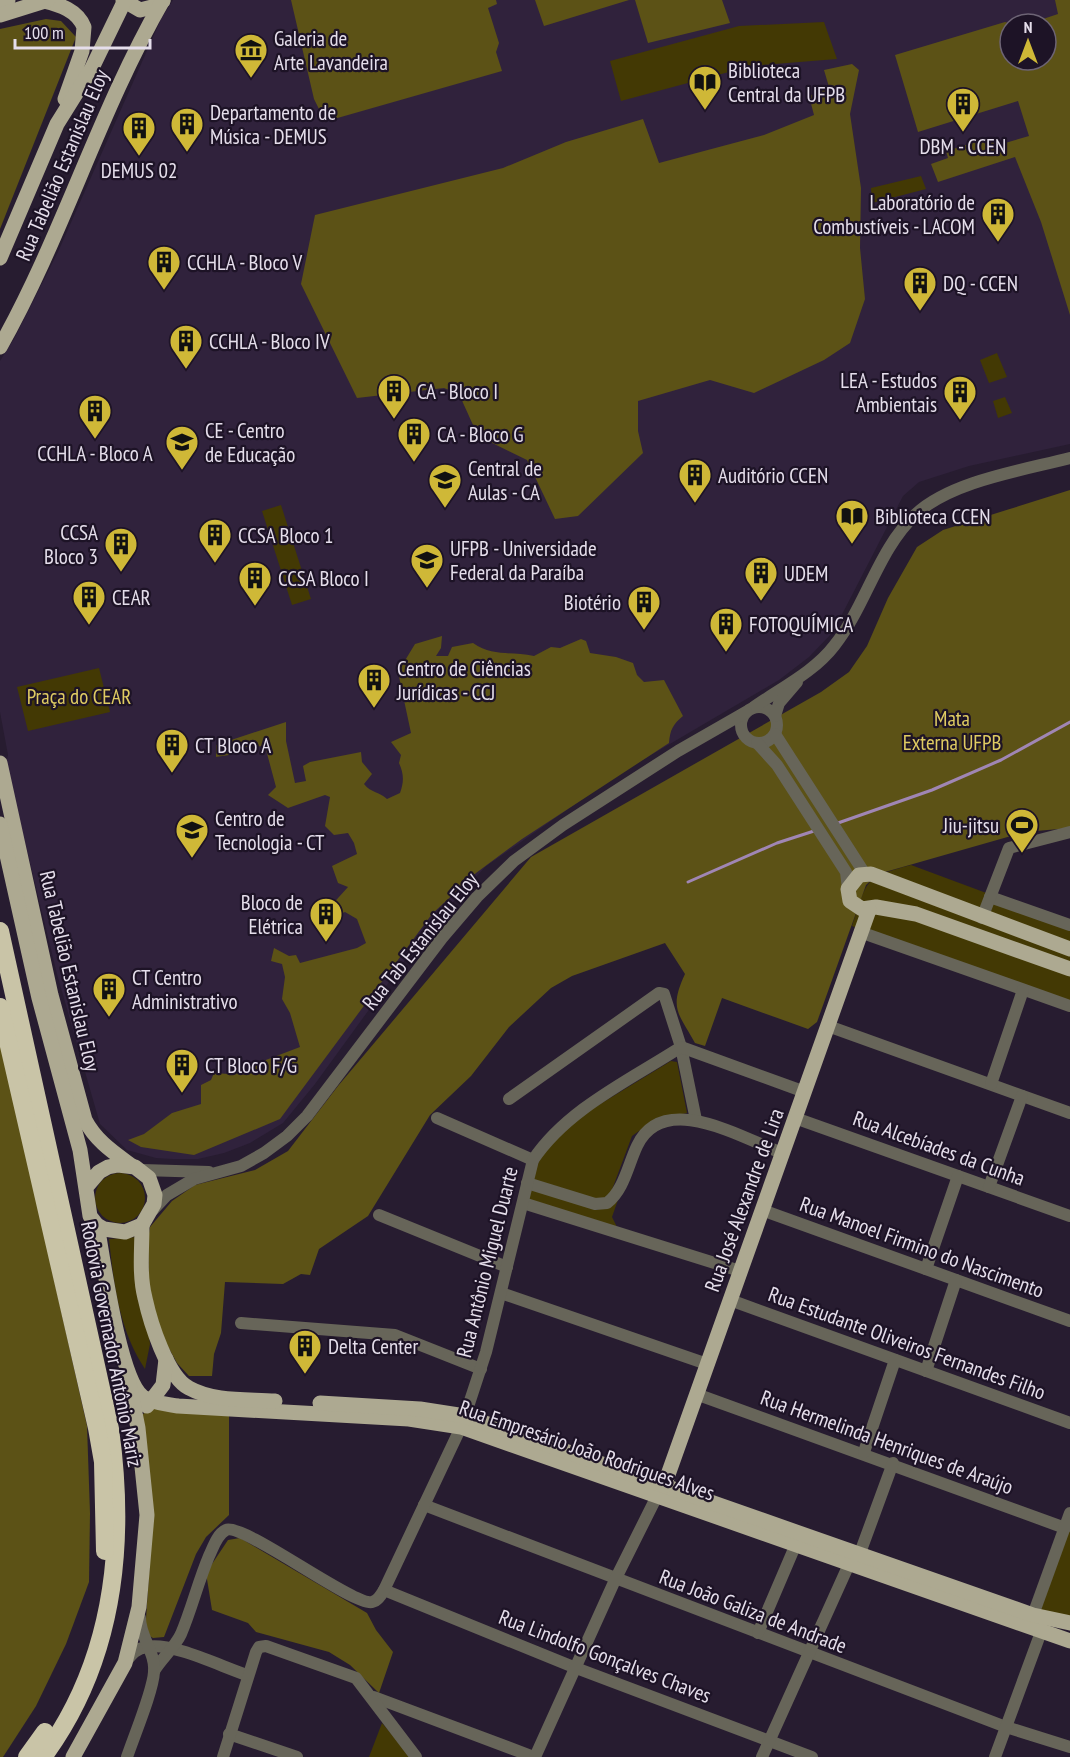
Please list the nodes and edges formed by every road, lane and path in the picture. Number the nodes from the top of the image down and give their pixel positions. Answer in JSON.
{"nodes":[{"id":1,"x":8,"y":0,"type":"edge"},
{"id":2,"x":163,"y":0,"type":"edge"},
{"id":3,"x":46,"y":1,"type":"edge"},
{"id":4,"x":123,"y":1,"type":"edge"},
{"id":5,"x":0,"y":2,"type":"edge"},
{"id":6,"x":0,"y":15,"type":"edge"},
{"id":7,"x":57,"y":124,"type":"junction"},
{"id":8,"x":0,"y":258,"type":"edge"},
{"id":9,"x":0,"y":347,"type":"edge"},
{"id":10,"x":1070,"y":458,"type":"edge"},
{"id":11,"x":804,"y":674,"type":"junction"},
{"id":12,"x":750,"y":710,"type":"junction"},
{"id":13,"x":775,"y":716,"type":"junction"},
{"id":14,"x":742,"y":730,"type":"junction"},
{"id":15,"x":706,"y":734,"type":"junction"},
{"id":16,"x":775,"y":734,"type":"junction"},
{"id":17,"x":757,"y":743,"type":"junction"},
{"id":18,"x":0,"y":763,"type":"edge"},
{"id":19,"x":0,"y":824,"type":"edge"},
{"id":20,"x":1070,"y":832,"type":"edge"},
{"id":21,"x":871,"y":876,"type":"junction"},
{"id":22,"x":990,"y":897,"type":"junction"},
{"id":23,"x":860,"y":903,"type":"junction"},
{"id":24,"x":982,"y":918,"type":"junction"},
{"id":25,"x":1070,"y":924,"type":"edge"},
{"id":26,"x":861,"y":929,"type":"junction"},
{"id":27,"x":0,"y":931,"type":"edge"},
{"id":28,"x":1068,"y":948,"type":"edge"},
{"id":29,"x":1065,"y":967,"type":"edge"},
{"id":30,"x":1023,"y":990,"type":"junction"},
{"id":31,"x":1070,"y":1006,"type":"edge"},
{"id":32,"x":0,"y":1007,"type":"edge"},
{"id":33,"x":828,"y":1026,"type":"junction"},
{"id":34,"x":681,"y":1047,"type":"junction"},
{"id":35,"x":991,"y":1084,"type":"junction"},
{"id":36,"x":805,"y":1092,"type":"junction"},
{"id":37,"x":1022,"y":1096,"type":"junction"},
{"id":38,"x":509,"y":1099,"type":"dead end"},
{"id":39,"x":1070,"y":1113,"type":"edge"},
{"id":40,"x":437,"y":1118,"type":"dead end"},
{"id":41,"x":795,"y":1118,"type":"junction"},
{"id":42,"x":696,"y":1120,"type":"junction"},
{"id":43,"x":782,"y":1153,"type":"junction"},
{"id":44,"x":533,"y":1160,"type":"junction"},
{"id":45,"x":138,"y":1169,"type":"junction"},
{"id":46,"x":216,"y":1172,"type":"junction"},
{"id":47,"x":958,"y":1176,"type":"junction"},
{"id":48,"x":527,"y":1183,"type":"junction"},
{"id":49,"x":87,"y":1186,"type":"junction"},
{"id":50,"x":989,"y":1187,"type":"junction"},
{"id":51,"x":523,"y":1203,"type":"junction"},
{"id":52,"x":762,"y":1210,"type":"junction"},
{"id":53,"x":379,"y":1215,"type":"dead end"},
{"id":54,"x":1070,"y":1216,"type":"edge"},
{"id":55,"x":146,"y":1219,"type":"junction"},
{"id":56,"x":97,"y":1225,"type":"junction"},
{"id":57,"x":507,"y":1267,"type":"junction"},
{"id":58,"x":926,"y":1269,"type":"junction"},
{"id":59,"x":740,"y":1271,"type":"junction"},
{"id":60,"x":956,"y":1280,"type":"junction"},
{"id":61,"x":501,"y":1293,"type":"junction"},
{"id":62,"x":730,"y":1300,"type":"junction"},
{"id":63,"x":1070,"y":1321,"type":"edge"},
{"id":64,"x":241,"y":1323,"type":"dead end"},
{"id":65,"x":166,"y":1359,"type":"junction"},
{"id":66,"x":895,"y":1360,"type":"junction"},
{"id":67,"x":707,"y":1364,"type":"junction"},
{"id":68,"x":125,"y":1369,"type":"junction"},
{"id":69,"x":481,"y":1369,"type":"junction"},
{"id":70,"x":926,"y":1371,"type":"junction"},
{"id":71,"x":696,"y":1394,"type":"junction"},
{"id":72,"x":151,"y":1400,"type":"junction"},
{"id":73,"x":463,"y":1422,"type":"junction"},
{"id":74,"x":1070,"y":1423,"type":"edge"},
{"id":75,"x":138,"y":1428,"type":"junction"},
{"id":76,"x":864,"y":1452,"type":"junction"},
{"id":77,"x":892,"y":1463,"type":"junction"},
{"id":78,"x":660,"y":1490,"type":"junction"},
{"id":79,"x":424,"y":1505,"type":"junction"},
{"id":80,"x":1070,"y":1513,"type":"edge"},
{"id":81,"x":1065,"y":1528,"type":"junction"},
{"id":82,"x":796,"y":1544,"type":"junction"},
{"id":83,"x":855,"y":1558,"type":"junction"},
{"id":84,"x":615,"y":1580,"type":"junction"},
{"id":85,"x":384,"y":1590,"type":"junction"},
{"id":86,"x":139,"y":1607,"type":"junction"},
{"id":87,"x":1033,"y":1615,"type":"junction"},
{"id":88,"x":1070,"y":1623,"type":"edge"},
{"id":89,"x":1041,"y":1632,"type":"junction"},
{"id":90,"x":758,"y":1633,"type":"junction"},
{"id":91,"x":1070,"y":1641,"type":"edge"},
{"id":92,"x":148,"y":1646,"type":"junction"},
{"id":93,"x":171,"y":1649,"type":"junction"},
{"id":94,"x":810,"y":1653,"type":"junction"},
{"id":95,"x":125,"y":1663,"type":"junction"},
{"id":96,"x":576,"y":1668,"type":"junction"},
{"id":97,"x":154,"y":1671,"type":"junction"},
{"id":98,"x":247,"y":1675,"type":"junction"},
{"id":99,"x":373,"y":1696,"type":"junction"},
{"id":100,"x":1006,"y":1727,"type":"junction"},
{"id":101,"x":229,"y":1734,"type":"junction"},
{"id":102,"x":769,"y":1740,"type":"junction"},
{"id":103,"x":1070,"y":1747,"type":"edge"},
{"id":104,"x":27,"y":1757,"type":"edge"},
{"id":105,"x":43,"y":1757,"type":"edge"},
{"id":106,"x":73,"y":1757,"type":"edge"},
{"id":107,"x":128,"y":1757,"type":"edge"},
{"id":108,"x":223,"y":1757,"type":"edge"},
{"id":109,"x":297,"y":1757,"type":"edge"},
{"id":110,"x":416,"y":1757,"type":"edge"},
{"id":111,"x":534,"y":1757,"type":"edge"},
{"id":112,"x":762,"y":1757,"type":"edge"},
{"id":113,"x":812,"y":1757,"type":"edge"},
{"id":114,"x":995,"y":1757,"type":"edge"}],
"edges":[{"from":1,"to":5,"type":"main road"},
{"from":2,"to":4,"type":"main road"},
{"from":2,"to":9,"type":"main road","name":"Rua Tabelião Estanislau Eloy"},
{"from":3,"to":6,"type":"main road"},
{"from":3,"to":7,"type":"main road"},
{"from":4,"to":7,"type":"main road","name":"Rua Tabelião Estanislau Eloy"},
{"from":7,"to":8,"type":"main road","name":"Rua Tabelião Estanislau Eloy"},
{"from":10,"to":11,"type":"street","name":"Rua Tab Estanislau Eloy"},
{"from":11,"to":12,"type":"street","name":"Rua Tab Estanislau Eloy"},
{"from":11,"to":13,"type":"street","name":"Rua Tab Estanislau Eloy"},
{"from":12,"to":13,"type":"street"},
{"from":12,"to":14,"type":"street"},
{"from":12,"to":15,"type":"street","name":"Rua Tab Estanislau Eloy"},
{"from":13,"to":16,"type":"street"},
{"from":14,"to":15,"type":"street","name":"Rua Tab Estanislau Eloy"},
{"from":14,"to":17,"type":"street"},
{"from":15,"to":46,"type":"street","name":"Rua Tab Estanislau Eloy"},
{"from":16,"to":17,"type":"street"},
{"from":16,"to":21,"type":"street"},
{"from":17,"to":23,"type":"street"},
{"from":18,"to":45,"type":"main road","name":"Rua Tabelião Estanislau Eloy"},
{"from":19,"to":49,"type":"main road","name":"Rua Tabelião Estanislau Eloy"},
{"from":20,"to":22,"type":"street"},
{"from":21,"to":23,"type":"main road"},
{"from":21,"to":23,"type":"main road"},
{"from":21,"to":24,"type":"main road"},
{"from":22,"to":24,"type":"street"},
{"from":22,"to":25,"type":"street"},
{"from":23,"to":26,"type":"main road"},
{"from":23,"to":29,"type":"main road"},
{"from":24,"to":28,"type":"main road"},
{"from":26,"to":30,"type":"street"},
{"from":26,"to":33,"type":"main road","name":"Rua José Alexandre de Lira"},
{"from":27,"to":105,"type":"highway","name":"Rodovia Governador Antônio Mariz"},
{"from":28,"to":29,"type":"street"},
{"from":30,"to":31,"type":"street"},
{"from":30,"to":35,"type":"street"},
{"from":32,"to":104,"type":"highway","name":"Rodovia Governador Antônio Mariz"},
{"from":33,"to":35,"type":"street"},
{"from":33,"to":36,"type":"main road","name":"Rua José Alexandre de Lira"},
{"from":34,"to":36,"type":"street"},
{"from":34,"to":38,"type":"street"},
{"from":34,"to":42,"type":"street"},
{"from":34,"to":44,"type":"street","name":"Rua Antônio Miguel Duarte"},
{"from":35,"to":37,"type":"street"},
{"from":36,"to":41,"type":"main road","name":"Rua José Alexandre de Lira"},
{"from":37,"to":39,"type":"street"},
{"from":37,"to":50,"type":"street"},
{"from":40,"to":44,"type":"street"},
{"from":41,"to":43,"type":"main road","name":"Rua José Alexandre de Lira"},
{"from":41,"to":47,"type":"street","name":"Rua Alcebíades da Cunha"},
{"from":42,"to":43,"type":"street"},
{"from":42,"to":48,"type":"street"},
{"from":43,"to":52,"type":"main road","name":"Rua José Alexandre de Lira"},
{"from":44,"to":48,"type":"street","name":"Rua Antônio Miguel Duarte"},
{"from":45,"to":46,"type":"street","name":"Rua Tab Estanislau Eloy"},
{"from":45,"to":49,"type":"main road"},
{"from":45,"to":55,"type":"main road"},
{"from":46,"to":55,"type":"street","name":"Rua Tab Estanislau Eloy"},
{"from":47,"to":50,"type":"street","name":"Rua Alcebíades da Cunha"},
{"from":47,"to":58,"type":"street"},
{"from":48,"to":51,"type":"street","name":"Rua Antônio Miguel Duarte"},
{"from":49,"to":56,"type":"main road"},
{"from":50,"to":54,"type":"street","name":"Rua Alcebíades da Cunha"},
{"from":51,"to":57,"type":"street","name":"Rua Antônio Miguel Duarte"},
{"from":51,"to":59,"type":"street"},
{"from":52,"to":58,"type":"street","name":"Rua Manoel Firmino do Nascimento"},
{"from":52,"to":59,"type":"main road","name":"Rua José Alexandre de Lira"},
{"from":53,"to":57,"type":"street"},
{"from":55,"to":56,"type":"main road"},
{"from":55,"to":65,"type":"main road","name":"Rua Empresário João Rodrigues Alves"},
{"from":56,"to":68,"type":"main road"},
{"from":57,"to":61,"type":"street","name":"Rua Antônio Miguel Duarte"},
{"from":58,"to":60,"type":"street","name":"Rua Manoel Firmino do Nascimento"},
{"from":59,"to":62,"type":"main road","name":"Rua José Alexandre de Lira"},
{"from":60,"to":63,"type":"street","name":"Rua Manoel Firmino do Nascimento"},
{"from":60,"to":70,"type":"street"},
{"from":61,"to":67,"type":"street"},
{"from":61,"to":69,"type":"street","name":"Rua Antônio Miguel Duarte"},
{"from":62,"to":66,"type":"street","name":"Rua Estudante Oliveiros Fernandes Filho"},
{"from":62,"to":67,"type":"main road","name":"Rua José Alexandre de Lira"},
{"from":64,"to":69,"type":"street"},
{"from":65,"to":72,"type":"main road"},
{"from":65,"to":73,"type":"main road","name":"Rua Empresário João Rodrigues Alves"},
{"from":66,"to":70,"type":"street","name":"Rua Estudante Oliveiros Fernandes Filho"},
{"from":66,"to":76,"type":"street"},
{"from":67,"to":71,"type":"main road","name":"Rua José Alexandre de Lira"},
{"from":68,"to":72,"type":"main road"},
{"from":68,"to":75,"type":"main road"},
{"from":69,"to":73,"type":"street","name":"Rua Antônio Miguel Duarte"},
{"from":70,"to":74,"type":"street","name":"Rua Estudante Oliveiros Fernandes Filho"},
{"from":71,"to":76,"type":"street","name":"Rua Hermelinda Henriques de Araújo"},
{"from":71,"to":78,"type":"main road","name":"Rua José Alexandre de Lira"},
{"from":72,"to":73,"type":"main road","name":"Rua Empresário João Rodrigues Alves"},
{"from":72,"to":75,"type":"main road"},
{"from":73,"to":78,"type":"main road","name":"Rua Empresário João Rodrigues Alves"},
{"from":73,"to":79,"type":"street","name":"Rua Antônio Miguel Duarte"},
{"from":75,"to":86,"type":"main road"},
{"from":76,"to":77,"type":"street","name":"Rua Hermelinda Henriques de Araújo"},
{"from":77,"to":81,"type":"street","name":"Rua Hermelinda Henriques de Araújo"},
{"from":77,"to":83,"type":"street"},
{"from":78,"to":82,"type":"main road","name":"Rua Empresário João Rodrigues Alves"},
{"from":78,"to":83,"type":"main road","name":"Rua Empresário João Rodrigues Alves"},
{"from":78,"to":84,"type":"street"},
{"from":79,"to":84,"type":"street","name":"Rua João Galiza de Andrade"},
{"from":79,"to":85,"type":"street","name":"Rua Antônio Miguel Duarte"},
{"from":80,"to":81,"type":"street"},
{"from":81,"to":87,"type":"street"},
{"from":82,"to":83,"type":"main road","name":"Rua Empresário João Rodrigues Alves"},
{"from":82,"to":90,"type":"street"},
{"from":83,"to":87,"type":"main road","name":"Rua Empresário João Rodrigues Alves"},
{"from":83,"to":89,"type":"main road","name":"Rua Empresário João Rodrigues Alves"},
{"from":83,"to":94,"type":"street"},
{"from":84,"to":90,"type":"street","name":"Rua João Galiza de Andrade"},
{"from":84,"to":96,"type":"street"},
{"from":85,"to":93,"type":"street","name":"Rua Antônio Miguel Duarte"},
{"from":85,"to":96,"type":"street","name":"Rua Lindolfo Gonçalves Chaves"},
{"from":86,"to":92,"type":"street"},
{"from":86,"to":95,"type":"main road"},
{"from":87,"to":88,"type":"main road","name":"Rua Empresário João Rodrigues Alves"},
{"from":89,"to":91,"type":"main road","name":"Rua Empresário João Rodrigues Alves"},
{"from":89,"to":100,"type":"street"},
{"from":90,"to":94,"type":"street","name":"Rua João Galiza de Andrade"},
{"from":92,"to":93,"type":"street"},
{"from":92,"to":95,"type":"street"},
{"from":92,"to":97,"type":"street"},
{"from":93,"to":97,"type":"street"},
{"from":93,"to":98,"type":"street"},
{"from":94,"to":100,"type":"street","name":"Rua João Galiza de Andrade"},
{"from":94,"to":102,"type":"street"},
{"from":95,"to":106,"type":"main road"},
{"from":96,"to":102,"type":"street","name":"Rua Lindolfo Gonçalves Chaves"},
{"from":96,"to":111,"type":"street"},
{"from":97,"to":107,"type":"street"},
{"from":98,"to":99,"type":"street"},
{"from":98,"to":101,"type":"street"},
{"from":99,"to":110,"type":"street"},
{"from":99,"to":111,"type":"street"},
{"from":100,"to":103,"type":"street","name":"Rua João Galiza de Andrade"},
{"from":100,"to":114,"type":"street"},
{"from":101,"to":108,"type":"street"},
{"from":101,"to":109,"type":"street"},
{"from":102,"to":112,"type":"street"},
{"from":102,"to":113,"type":"street","name":"Rua Lindolfo Gonçalves Chaves"}]}
